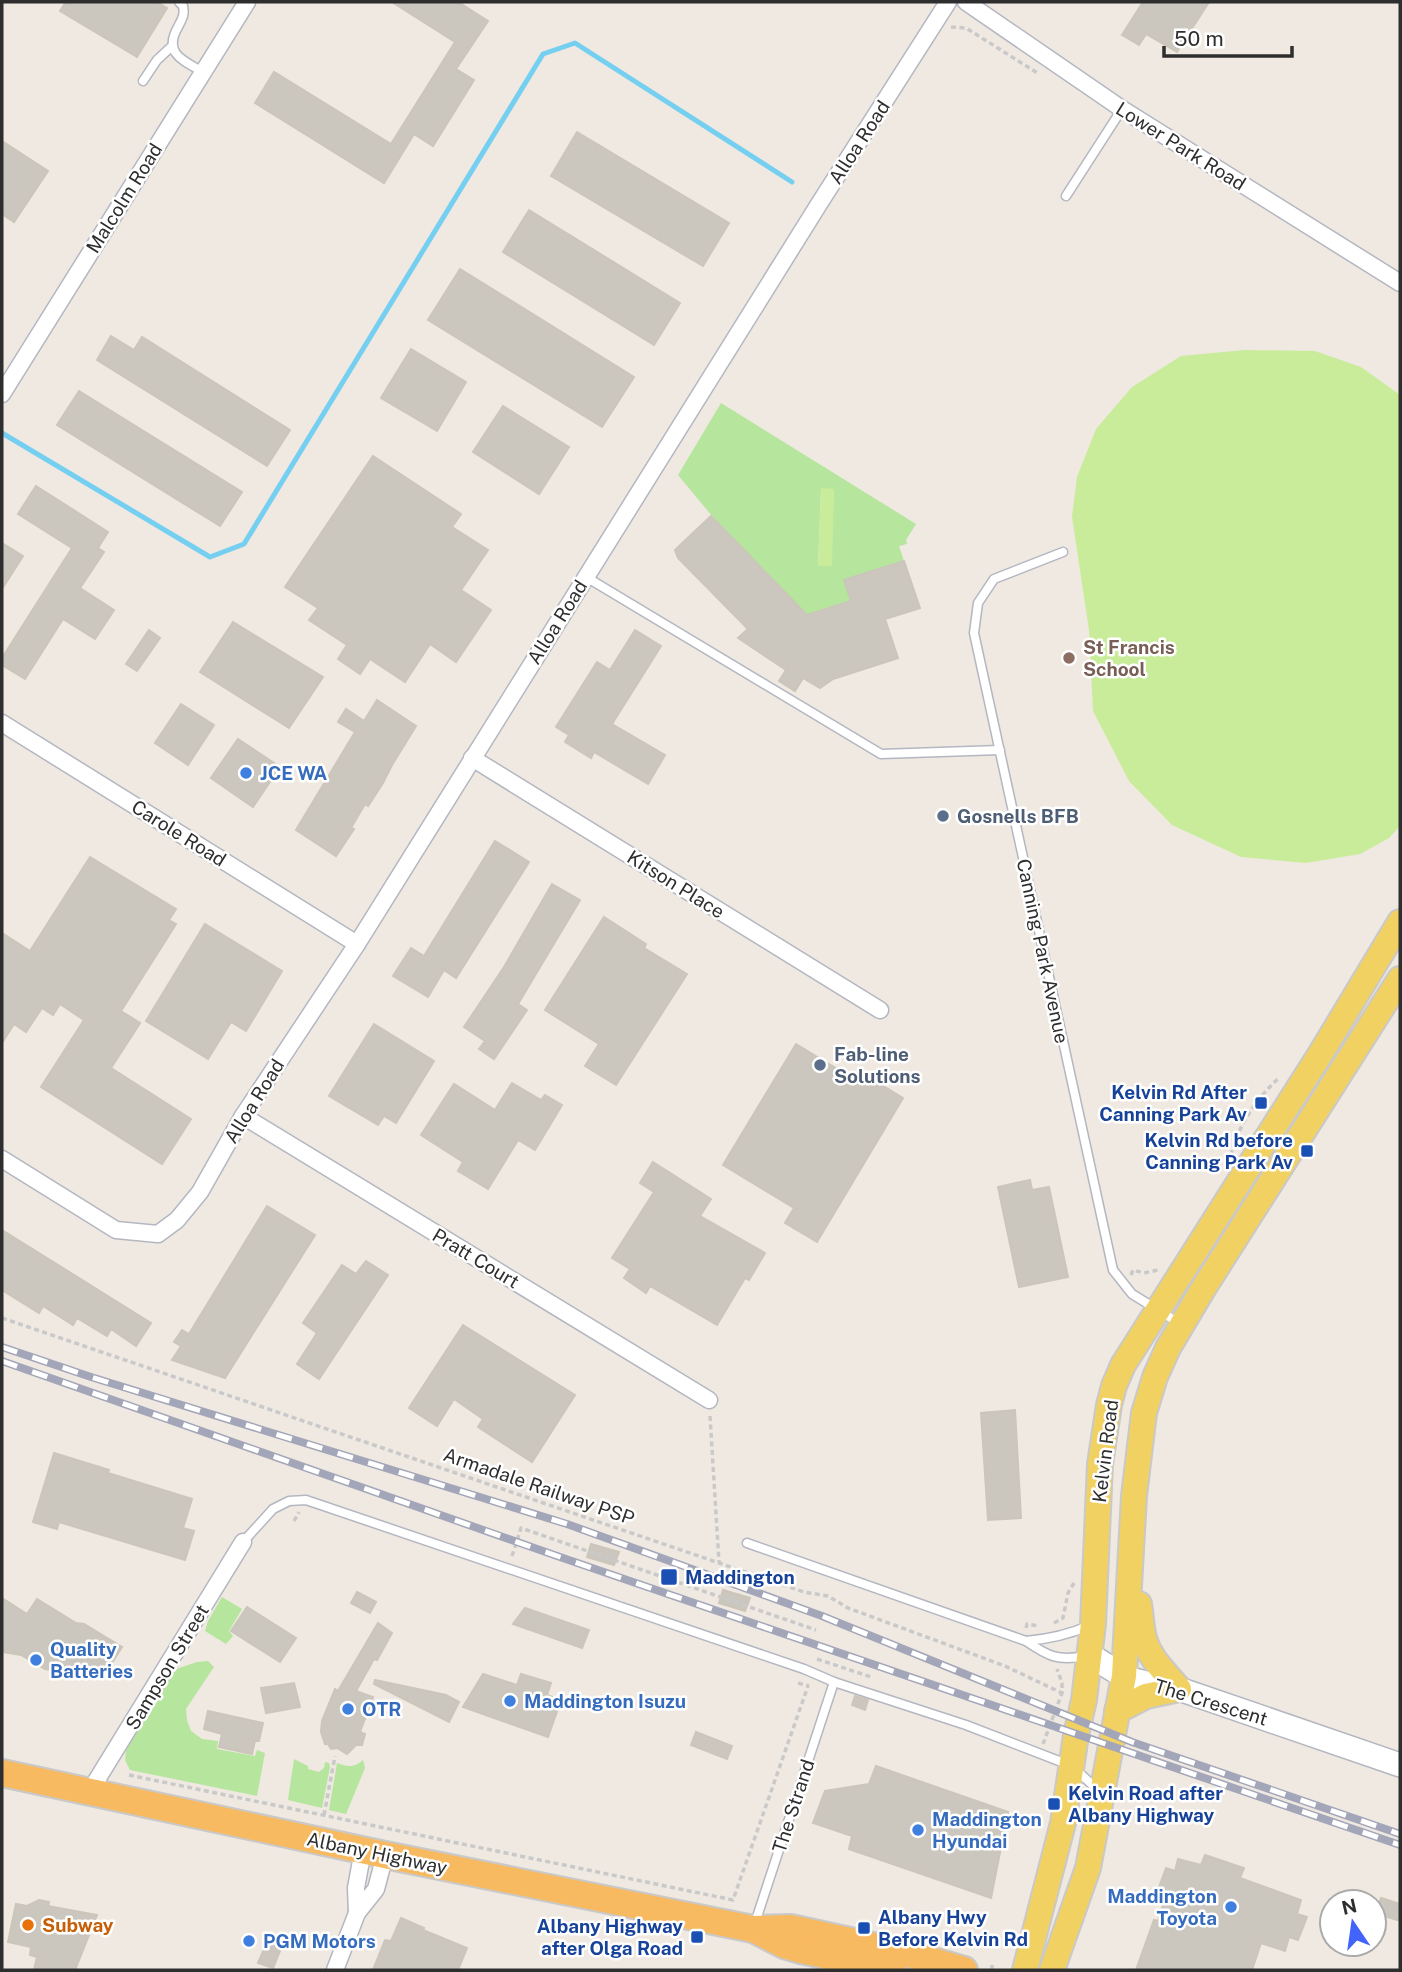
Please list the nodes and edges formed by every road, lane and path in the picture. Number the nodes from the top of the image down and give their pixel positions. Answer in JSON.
{"nodes":[{"id":1,"x":179,"y":2,"type":"edge"},
{"id":2,"x":247,"y":2,"type":"edge"},
{"id":3,"x":948,"y":2,"type":"edge"},
{"id":4,"x":966,"y":2,"type":"edge"},
{"id":5,"x":171,"y":47,"type":"junction"},
{"id":6,"x":203,"y":72,"type":"junction"},
{"id":7,"x":143,"y":81,"type":"dead end"},
{"id":8,"x":1122,"y":109,"type":"junction"},
{"id":9,"x":1066,"y":196,"type":"dead end"},
{"id":10,"x":1400,"y":282,"type":"edge"},
{"id":11,"x":2,"y":394,"type":"edge"},
{"id":12,"x":1063,"y":552,"type":"dead end"},
{"id":13,"x":586,"y":577,"type":"junction"},
{"id":14,"x":2,"y":723,"type":"edge"},
{"id":15,"x":1000,"y":750,"type":"junction"},
{"id":16,"x":472,"y":758,"type":"junction"},
{"id":17,"x":1400,"y":922,"type":"edge"},
{"id":18,"x":357,"y":944,"type":"junction"},
{"id":19,"x":1400,"y":979,"type":"edge"},
{"id":20,"x":880,"y":1010,"type":"dead end"},
{"id":21,"x":1321,"y":1053,"type":"junction"},
{"id":22,"x":1345,"y":1069,"type":"junction"},
{"id":23,"x":243,"y":1116,"type":"junction"},
{"id":24,"x":2,"y":1158,"type":"edge"},
{"id":25,"x":1158,"y":1309,"type":"junction"},
{"id":26,"x":2,"y":1318,"type":"edge"},
{"id":27,"x":1182,"y":1325,"type":"junction"},
{"id":28,"x":709,"y":1400,"type":"joint"},
{"id":29,"x":243,"y":1542,"type":"joint"},
{"id":30,"x":747,"y":1543,"type":"dead end"},
{"id":31,"x":512,"y":1556,"type":"dead end"},
{"id":32,"x":719,"y":1563,"type":"junction"},
{"id":33,"x":1130,"y":1576,"type":"junction"},
{"id":34,"x":1093,"y":1624,"type":"junction"},
{"id":35,"x":816,"y":1630,"type":"dead end"},
{"id":36,"x":1027,"y":1641,"type":"junction"},
{"id":37,"x":1089,"y":1655,"type":"junction"},
{"id":38,"x":1124,"y":1676,"type":"junction"},
{"id":39,"x":834,"y":1682,"type":"junction"},
{"id":40,"x":808,"y":1686,"type":"dead end"},
{"id":41,"x":1179,"y":1689,"type":"junction"},
{"id":42,"x":1117,"y":1711,"type":"junction"},
{"id":43,"x":1042,"y":1745,"type":"dead end"},
{"id":44,"x":335,"y":1756,"type":"dead end"},
{"id":45,"x":1400,"y":1765,"type":"edge"},
{"id":46,"x":1072,"y":1766,"type":"junction"},
{"id":47,"x":2,"y":1773,"type":"edge"},
{"id":48,"x":129,"y":1775,"type":"dead end"},
{"id":49,"x":90,"y":1791,"type":"junction"},
{"id":50,"x":1102,"y":1795,"type":"junction"},
{"id":51,"x":324,"y":1815,"type":"junction"},
{"id":52,"x":374,"y":1853,"type":"junction"},
{"id":53,"x":357,"y":1913,"type":"junction"},
{"id":54,"x":753,"y":1929,"type":"junction"},
{"id":55,"x":992,"y":1963,"type":"dead end"},
{"id":56,"x":335,"y":1970,"type":"edge"},
{"id":57,"x":880,"y":1970,"type":"edge"},
{"id":58,"x":964,"y":1970,"type":"edge"},
{"id":59,"x":992,"y":1970,"type":"edge"},
{"id":60,"x":1025,"y":1970,"type":"edge"},
{"id":61,"x":1052,"y":1970,"type":"edge"}],
"edges":[{"from":1,"to":5,"type":"lane"},
{"from":2,"to":6,"type":"street","name":"Malcolm Road"},
{"from":3,"to":13,"type":"street","name":"Alloa Road"},
{"from":4,"to":8,"type":"street","name":"Lower Park Road"},
{"from":5,"to":6,"type":"lane"},
{"from":5,"to":7,"type":"lane"},
{"from":6,"to":11,"type":"street","name":"Malcolm Road"},
{"from":8,"to":9,"type":"lane"},
{"from":8,"to":10,"type":"street","name":"Lower Park Road"},
{"from":12,"to":15,"type":"lane","name":"Canning Park Avenue"},
{"from":13,"to":15,"type":"lane"},
{"from":13,"to":16,"type":"street","name":"Alloa Road"},
{"from":14,"to":18,"type":"street","name":"Carole Road"},
{"from":15,"to":25,"type":"lane","name":"Canning Park Avenue"},
{"from":16,"to":18,"type":"street","name":"Alloa Road"},
{"from":16,"to":20,"type":"street","name":"Kitson Place"},
{"from":17,"to":21,"type":"main road","name":"Kelvin Road"},
{"from":18,"to":23,"type":"street","name":"Alloa Road"},
{"from":19,"to":22,"type":"main road","name":"Kelvin Road"},
{"from":21,"to":22,"type":"main road"},
{"from":21,"to":25,"type":"main road","name":"Kelvin Road"},
{"from":22,"to":27,"type":"main road","name":"Kelvin Road"},
{"from":23,"to":24,"type":"street","name":"Alloa Road"},
{"from":23,"to":28,"type":"street","name":"Pratt Court"},
{"from":25,"to":27,"type":"lane","name":"Canning Park Avenue"},
{"from":25,"to":34,"type":"main road","name":"Kelvin Road"},
{"from":26,"to":32,"type":"path","name":"Armadale Railway PSP"},
{"from":27,"to":33,"type":"main road","name":"Kelvin Road"},
{"from":28,"to":32,"type":"path"},
{"from":29,"to":39,"type":"lane"},
{"from":29,"to":49,"type":"street","name":"Sampson Street"},
{"from":30,"to":36,"type":"lane"},
{"from":31,"to":35,"type":"path"},
{"from":32,"to":43,"type":"path","name":"Armadale Railway PSP"},
{"from":33,"to":37,"type":"main road"},
{"from":33,"to":38,"type":"main road","name":"Kelvin Road"},
{"from":33,"to":41,"type":"main road"},
{"from":34,"to":36,"type":"lane"},
{"from":34,"to":37,"type":"main road","name":"Kelvin Road"},
{"from":36,"to":37,"type":"lane"},
{"from":37,"to":38,"type":"main road","name":"The Crescent"},
{"from":37,"to":46,"type":"main road","name":"Kelvin Road"},
{"from":38,"to":41,"type":"main road","name":"The Crescent"},
{"from":38,"to":42,"type":"main road","name":"Kelvin Road"},
{"from":39,"to":46,"type":"lane"},
{"from":39,"to":54,"type":"lane","name":"The Strand"},
{"from":40,"to":51,"type":"path"},
{"from":41,"to":42,"type":"main road"},
{"from":41,"to":45,"type":"main road","name":"The Crescent"},
{"from":42,"to":50,"type":"main road","name":"Kelvin Road"},
{"from":44,"to":51,"type":"path"},
{"from":46,"to":50,"type":"lane"},
{"from":46,"to":60,"type":"main road","name":"Kelvin Road"},
{"from":47,"to":49,"type":"highway","name":"Albany Highway"},
{"from":48,"to":51,"type":"path"},
{"from":49,"to":52,"type":"highway","name":"Albany Highway"},
{"from":50,"to":61,"type":"main road","name":"Kelvin Road"},
{"from":52,"to":53,"type":"street"},
{"from":52,"to":53,"type":"street"},
{"from":52,"to":54,"type":"highway","name":"Albany Highway"},
{"from":53,"to":56,"type":"street"},
{"from":54,"to":57,"type":"highway","name":"Albany Highway"},
{"from":54,"to":58,"type":"highway","name":"Albany Highway"},
{"from":55,"to":59,"type":"path"}]}
